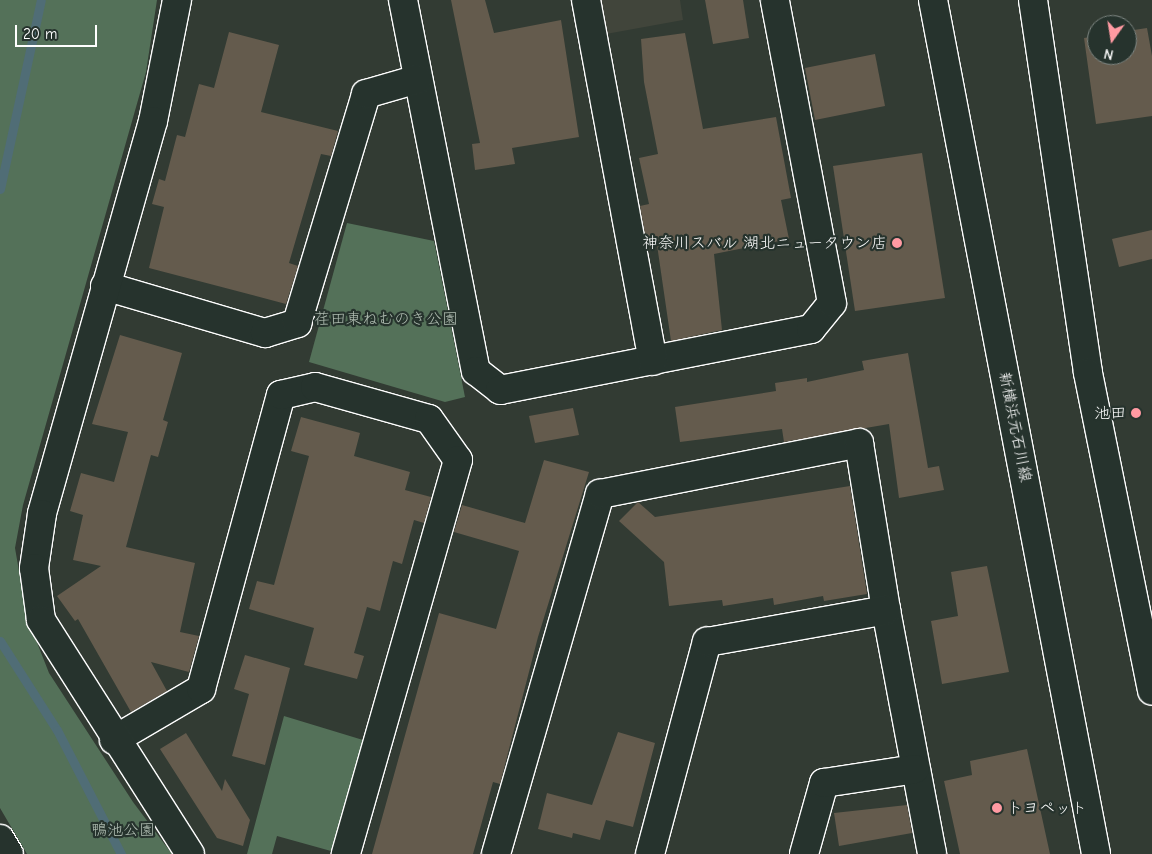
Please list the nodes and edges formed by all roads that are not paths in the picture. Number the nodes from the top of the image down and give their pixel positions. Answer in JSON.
{"nodes":[{"id":1,"x":176,"y":0,"type":"edge"},
{"id":2,"x":404,"y":0,"type":"edge"},
{"id":3,"x":586,"y":0,"type":"edge"},
{"id":4,"x":775,"y":0,"type":"edge"},
{"id":5,"x":934,"y":0,"type":"edge"},
{"id":6,"x":1033,"y":0,"type":"edge"},
{"id":7,"x":418,"y":79,"type":"junction"},
{"id":8,"x":105,"y":286,"type":"junction"},
{"id":9,"x":653,"y":360,"type":"junction"},
{"id":10,"x":886,"y":610,"type":"junction"},
{"id":11,"x":1152,"y":691,"type":"edge"},
{"id":12,"x":114,"y":740,"type":"junction"},
{"id":13,"x":915,"y":769,"type":"junction"},
{"id":14,"x":0,"y":839,"type":"edge"},
{"id":15,"x":9,"y":854,"type":"edge"},
{"id":16,"x":190,"y":854,"type":"edge"},
{"id":17,"x":346,"y":854,"type":"edge"},
{"id":18,"x":496,"y":854,"type":"edge"},
{"id":19,"x":650,"y":854,"type":"edge"},
{"id":20,"x":804,"y":854,"type":"edge"},
{"id":21,"x":932,"y":854,"type":"edge"},
{"id":22,"x":1096,"y":854,"type":"edge"}],
"edges":[{"from":1,"to":8,"type":"street"},
{"from":2,"to":7,"type":"street"},
{"from":3,"to":9,"type":"street"},
{"from":4,"to":9,"type":"street"},
{"from":5,"to":22,"type":"street","name":"新横浜元石川線"},
{"from":6,"to":11,"type":"street"},
{"from":7,"to":8,"type":"street"},
{"from":7,"to":9,"type":"street"},
{"from":8,"to":12,"type":"street"},
{"from":10,"to":13,"type":"street"},
{"from":10,"to":18,"type":"street"},
{"from":10,"to":19,"type":"street"},
{"from":12,"to":16,"type":"street"},
{"from":12,"to":17,"type":"street"},
{"from":13,"to":20,"type":"street"},
{"from":13,"to":21,"type":"street"},
{"from":14,"to":15,"type":"street"}]}
